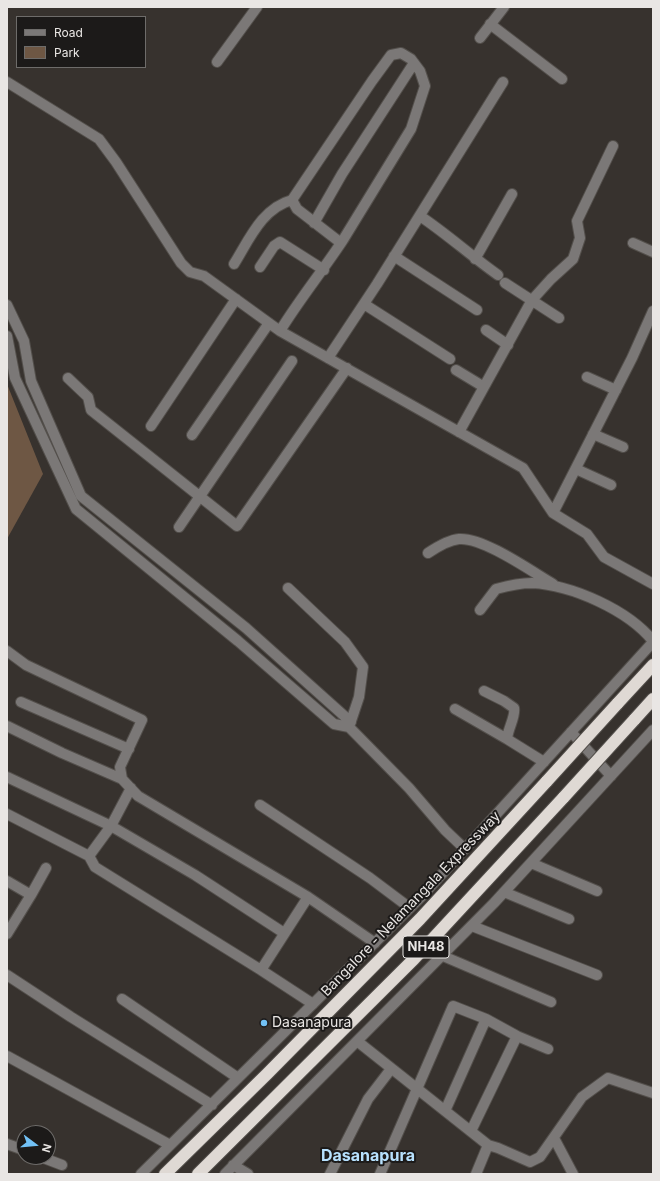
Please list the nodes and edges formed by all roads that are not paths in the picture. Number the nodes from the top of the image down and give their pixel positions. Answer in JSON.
{"nodes":[{"id":1,"x":257,"y":7,"type":"edge"},
{"id":2,"x":504,"y":7,"type":"edge"},
{"id":3,"x":490,"y":24,"type":"junction"},
{"id":4,"x":480,"y":38,"type":"dead end"},
{"id":5,"x":218,"y":62,"type":"dead end"},
{"id":6,"x":414,"y":64,"type":"junction"},
{"id":7,"x":562,"y":79,"type":"dead end"},
{"id":8,"x":7,"y":82,"type":"edge"},
{"id":9,"x":503,"y":82,"type":"dead end"},
{"id":10,"x":613,"y":146,"type":"dead end"},
{"id":11,"x":512,"y":194,"type":"dead end"},
{"id":12,"x":292,"y":200,"type":"junction"},
{"id":13,"x":420,"y":216,"type":"junction"},
{"id":14,"x":314,"y":223,"type":"junction"},
{"id":15,"x":341,"y":243,"type":"junction"},
{"id":16,"x":634,"y":243,"type":"dead end"},
{"id":17,"x":653,"y":252,"type":"edge"},
{"id":18,"x":394,"y":256,"type":"junction"},
{"id":19,"x":475,"y":259,"type":"junction"},
{"id":20,"x":234,"y":264,"type":"dead end"},
{"id":21,"x":260,"y":267,"type":"dead end"},
{"id":22,"x":324,"y":270,"type":"junction"},
{"id":23,"x":498,"y":275,"type":"dead end"},
{"id":24,"x":505,"y":283,"type":"dead end"},
{"id":25,"x":236,"y":299,"type":"junction"},
{"id":26,"x":532,"y":300,"type":"junction"},
{"id":27,"x":364,"y":304,"type":"junction"},
{"id":28,"x":7,"y":305,"type":"edge"},
{"id":29,"x":477,"y":310,"type":"dead end"},
{"id":30,"x":653,"y":311,"type":"edge"},
{"id":31,"x":559,"y":318,"type":"dead end"},
{"id":32,"x":269,"y":323,"type":"junction"},
{"id":33,"x":280,"y":330,"type":"junction"},
{"id":34,"x":486,"y":330,"type":"dead end"},
{"id":35,"x":7,"y":336,"type":"edge"},
{"id":36,"x":508,"y":345,"type":"junction"},
{"id":37,"x":328,"y":358,"type":"junction"},
{"id":38,"x":450,"y":359,"type":"dead end"},
{"id":39,"x":292,"y":361,"type":"dead end"},
{"id":40,"x":347,"y":368,"type":"junction"},
{"id":41,"x":456,"y":370,"type":"dead end"},
{"id":42,"x":587,"y":377,"type":"dead end"},
{"id":43,"x":68,"y":378,"type":"dead end"},
{"id":44,"x":484,"y":387,"type":"junction"},
{"id":45,"x":616,"y":390,"type":"junction"},
{"id":46,"x":151,"y":426,"type":"dead end"},
{"id":47,"x":459,"y":432,"type":"junction"},
{"id":48,"x":593,"y":434,"type":"junction"},
{"id":49,"x":192,"y":435,"type":"dead end"},
{"id":50,"x":623,"y":447,"type":"dead end"},
{"id":51,"x":576,"y":469,"type":"junction"},
{"id":52,"x":611,"y":485,"type":"dead end"},
{"id":53,"x":200,"y":497,"type":"junction"},
{"id":54,"x":553,"y":513,"type":"junction"},
{"id":55,"x":179,"y":527,"type":"dead end"},
{"id":56,"x":428,"y":552,"type":"dead end"},
{"id":57,"x":653,"y":584,"type":"edge"},
{"id":58,"x":558,"y":587,"type":"junction"},
{"id":59,"x":288,"y":588,"type":"dead end"},
{"id":60,"x":480,"y":610,"type":"dead end"},
{"id":61,"x":653,"y":642,"type":"edge"},
{"id":62,"x":7,"y":651,"type":"edge"},
{"id":63,"x":653,"y":665,"type":"edge"},
{"id":64,"x":484,"y":691,"type":"dead end"},
{"id":65,"x":653,"y":700,"type":"edge"},
{"id":66,"x":21,"y":702,"type":"dead end"},
{"id":67,"x":455,"y":709,"type":"dead end"},
{"id":68,"x":350,"y":725,"type":"junction"},
{"id":69,"x":7,"y":726,"type":"edge"},
{"id":70,"x":571,"y":732,"type":"junction"},
{"id":71,"x":652,"y":732,"type":"edge"},
{"id":72,"x":507,"y":739,"type":"junction"},
{"id":73,"x":129,"y":749,"type":"junction"},
{"id":74,"x":544,"y":762,"type":"junction"},
{"id":75,"x":611,"y":776,"type":"junction"},
{"id":76,"x":7,"y":778,"type":"edge"},
{"id":77,"x":122,"y":779,"type":"junction"},
{"id":78,"x":131,"y":788,"type":"junction"},
{"id":79,"x":260,"y":805,"type":"dead end"},
{"id":80,"x":7,"y":814,"type":"edge"},
{"id":81,"x":111,"y":826,"type":"junction"},
{"id":82,"x":465,"y":849,"type":"junction"},
{"id":83,"x":89,"y":856,"type":"junction"},
{"id":84,"x":531,"y":864,"type":"junction"},
{"id":85,"x":46,"y":868,"type":"dead end"},
{"id":86,"x":7,"y":881,"type":"edge"},
{"id":87,"x":597,"y":891,"type":"dead end"},
{"id":88,"x":504,"y":892,"type":"junction"},
{"id":89,"x":32,"y":895,"type":"junction"},
{"id":90,"x":308,"y":897,"type":"junction"},
{"id":91,"x":410,"y":908,"type":"junction"},
{"id":92,"x":568,"y":919,"type":"dead end"},
{"id":93,"x":472,"y":926,"type":"junction"},
{"id":94,"x":284,"y":933,"type":"junction"},
{"id":95,"x":7,"y":934,"type":"edge"},
{"id":96,"x":374,"y":943,"type":"junction"},
{"id":97,"x":443,"y":956,"type":"junction"},
{"id":98,"x":261,"y":970,"type":"junction"},
{"id":99,"x":7,"y":974,"type":"edge"},
{"id":100,"x":597,"y":975,"type":"dead end"},
{"id":101,"x":122,"y":999,"type":"dead end"},
{"id":102,"x":551,"y":1002,"type":"dead end"},
{"id":103,"x":313,"y":1004,"type":"junction"},
{"id":104,"x":486,"y":1019,"type":"junction"},
{"id":105,"x":517,"y":1036,"type":"junction"},
{"id":106,"x":357,"y":1041,"type":"junction"},
{"id":107,"x":548,"y":1049,"type":"dead end"},
{"id":108,"x":7,"y":1056,"type":"edge"},
{"id":109,"x":391,"y":1069,"type":"junction"},
{"id":110,"x":238,"y":1078,"type":"junction"},
{"id":111,"x":417,"y":1088,"type":"junction"},
{"id":112,"x":653,"y":1093,"type":"edge"},
{"id":113,"x":212,"y":1105,"type":"junction"},
{"id":114,"x":445,"y":1111,"type":"junction"},
{"id":115,"x":471,"y":1131,"type":"junction"},
{"id":116,"x":554,"y":1138,"type":"junction"},
{"id":117,"x":170,"y":1145,"type":"junction"},
{"id":118,"x":488,"y":1145,"type":"junction"},
{"id":119,"x":56,"y":1163,"type":"edge"},
{"id":120,"x":62,"y":1165,"type":"dead end"},
{"id":121,"x":234,"y":1165,"type":"junction"},
{"id":122,"x":141,"y":1174,"type":"edge"},
{"id":123,"x":165,"y":1174,"type":"edge"},
{"id":124,"x":198,"y":1174,"type":"edge"},
{"id":125,"x":225,"y":1174,"type":"edge"},
{"id":126,"x":248,"y":1174,"type":"edge"},
{"id":127,"x":330,"y":1174,"type":"edge"},
{"id":128,"x":380,"y":1174,"type":"edge"},
{"id":129,"x":476,"y":1174,"type":"edge"},
{"id":130,"x":574,"y":1174,"type":"edge"}],
"edges":[{"from":1,"to":5,"type":"street"},
{"from":2,"to":3,"type":"street"},
{"from":3,"to":4,"type":"street"},
{"from":3,"to":7,"type":"street"},
{"from":6,"to":12,"type":"street"},
{"from":6,"to":14,"type":"street"},
{"from":6,"to":15,"type":"street"},
{"from":8,"to":25,"type":"street"},
{"from":9,"to":13,"type":"street"},
{"from":10,"to":26,"type":"street"},
{"from":11,"to":19,"type":"street"},
{"from":12,"to":14,"type":"street"},
{"from":12,"to":20,"type":"street"},
{"from":13,"to":18,"type":"street"},
{"from":13,"to":19,"type":"street"},
{"from":14,"to":15,"type":"street"},
{"from":15,"to":22,"type":"street"},
{"from":16,"to":17,"type":"street"},
{"from":18,"to":27,"type":"street"},
{"from":18,"to":29,"type":"street"},
{"from":19,"to":23,"type":"street"},
{"from":21,"to":22,"type":"street"},
{"from":22,"to":33,"type":"street"},
{"from":24,"to":26,"type":"street"},
{"from":25,"to":32,"type":"street"},
{"from":25,"to":46,"type":"street"},
{"from":26,"to":31,"type":"street"},
{"from":26,"to":36,"type":"street"},
{"from":27,"to":37,"type":"street"},
{"from":27,"to":38,"type":"street"},
{"from":28,"to":68,"type":"street"},
{"from":30,"to":45,"type":"street"},
{"from":32,"to":33,"type":"street"},
{"from":32,"to":49,"type":"street"},
{"from":33,"to":37,"type":"street"},
{"from":34,"to":36,"type":"street"},
{"from":35,"to":68,"type":"street"},
{"from":36,"to":44,"type":"street"},
{"from":37,"to":40,"type":"street"},
{"from":39,"to":53,"type":"street"},
{"from":40,"to":47,"type":"street"},
{"from":40,"to":53,"type":"street"},
{"from":41,"to":44,"type":"street"},
{"from":42,"to":45,"type":"street"},
{"from":43,"to":53,"type":"street"},
{"from":44,"to":47,"type":"street"},
{"from":45,"to":48,"type":"street"},
{"from":47,"to":54,"type":"street"},
{"from":48,"to":50,"type":"street"},
{"from":48,"to":51,"type":"street"},
{"from":51,"to":52,"type":"street"},
{"from":51,"to":54,"type":"street"},
{"from":53,"to":55,"type":"street"},
{"from":54,"to":57,"type":"street"},
{"from":56,"to":58,"type":"street"},
{"from":58,"to":60,"type":"street"},
{"from":58,"to":61,"type":"street"},
{"from":59,"to":68,"type":"street"},
{"from":61,"to":70,"type":"street"},
{"from":62,"to":73,"type":"street"},
{"from":63,"to":123,"type":"highway","name":"Bangalore - Nelamangala Expressway","number":"NH48","bridge":true},
{"from":64,"to":72,"type":"street"},
{"from":65,"to":124,"type":"highway","number":"NH48","bridge":true},
{"from":66,"to":73,"type":"street"},
{"from":67,"to":72,"type":"street"},
{"from":68,"to":82,"type":"street"},
{"from":69,"to":77,"type":"street"},
{"from":70,"to":74,"type":"street"},
{"from":70,"to":75,"type":"street"},
{"from":71,"to":75,"type":"street"},
{"from":72,"to":74,"type":"street"},
{"from":73,"to":77,"type":"street"},
{"from":74,"to":82,"type":"street"},
{"from":75,"to":84,"type":"street"},
{"from":76,"to":81,"type":"street"},
{"from":77,"to":78,"type":"street"},
{"from":78,"to":81,"type":"street"},
{"from":78,"to":90,"type":"street"},
{"from":79,"to":91,"type":"street"},
{"from":80,"to":83,"type":"street"},
{"from":81,"to":83,"type":"street"},
{"from":81,"to":94,"type":"street"},
{"from":82,"to":91,"type":"street"},
{"from":83,"to":98,"type":"street"},
{"from":84,"to":87,"type":"street"},
{"from":84,"to":88,"type":"street"},
{"from":85,"to":89,"type":"street"},
{"from":86,"to":89,"type":"street"},
{"from":88,"to":92,"type":"street"},
{"from":88,"to":93,"type":"street"},
{"from":89,"to":95,"type":"street"},
{"from":90,"to":94,"type":"street"},
{"from":90,"to":96,"type":"street"},
{"from":91,"to":96,"type":"street"},
{"from":93,"to":97,"type":"street"},
{"from":93,"to":100,"type":"street"},
{"from":94,"to":98,"type":"street"},
{"from":96,"to":103,"type":"street"},
{"from":97,"to":102,"type":"street"},
{"from":97,"to":106,"type":"street"},
{"from":98,"to":103,"type":"street"},
{"from":99,"to":113,"type":"street"},
{"from":101,"to":110,"type":"street"},
{"from":103,"to":110,"type":"street"},
{"from":104,"to":105,"type":"street"},
{"from":104,"to":111,"type":"street"},
{"from":104,"to":114,"type":"street"},
{"from":105,"to":107,"type":"street"},
{"from":105,"to":115,"type":"street"},
{"from":106,"to":109,"type":"street"},
{"from":106,"to":121,"type":"street"},
{"from":108,"to":117,"type":"street"},
{"from":109,"to":111,"type":"street"},
{"from":109,"to":127,"type":"street"},
{"from":110,"to":113,"type":"street"},
{"from":111,"to":114,"type":"street"},
{"from":111,"to":128,"type":"street"},
{"from":112,"to":116,"type":"street"},
{"from":113,"to":117,"type":"street"},
{"from":114,"to":115,"type":"street"},
{"from":115,"to":118,"type":"street"},
{"from":116,"to":118,"type":"street"},
{"from":116,"to":130,"type":"street"},
{"from":117,"to":122,"type":"street"},
{"from":118,"to":129,"type":"street"},
{"from":119,"to":120,"type":"street"},
{"from":121,"to":125,"type":"street"},
{"from":121,"to":126,"type":"street"}]}
